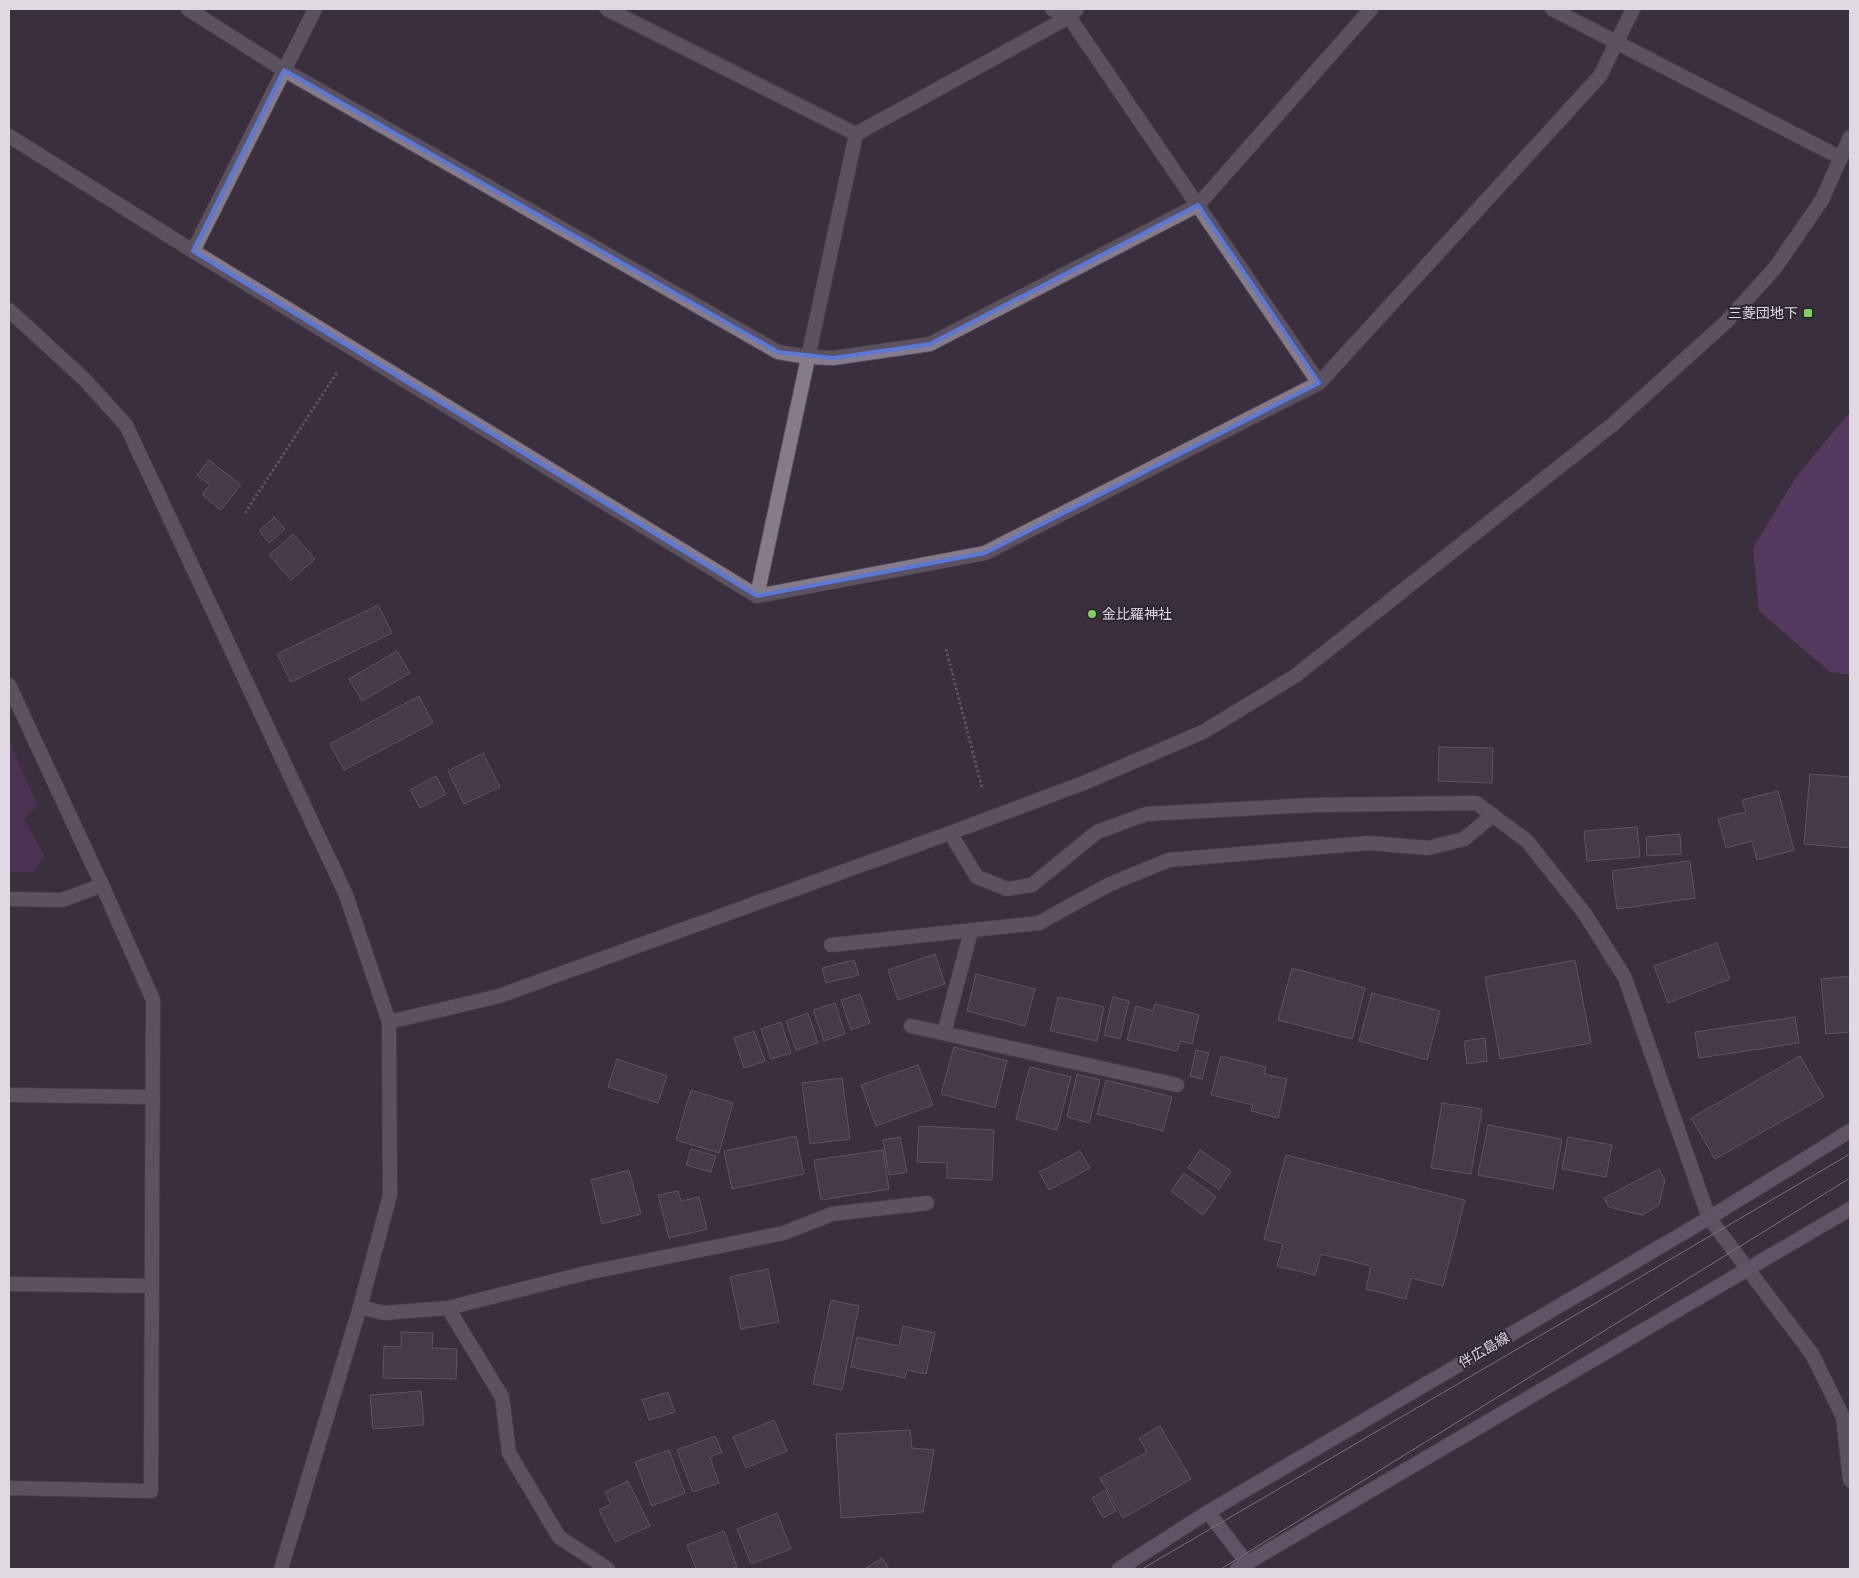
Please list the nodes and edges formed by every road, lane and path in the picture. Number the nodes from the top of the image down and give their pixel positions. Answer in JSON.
{"nodes":[{"id":1,"x":188,"y":9,"type":"edge"},
{"id":2,"x":316,"y":9,"type":"edge"},
{"id":3,"x":607,"y":9,"type":"edge"},
{"id":4,"x":1052,"y":9,"type":"edge"},
{"id":5,"x":1371,"y":9,"type":"edge"},
{"id":6,"x":1552,"y":9,"type":"edge"},
{"id":7,"x":1633,"y":9,"type":"edge"},
{"id":8,"x":1073,"y":13,"type":"edge"},
{"id":9,"x":1617,"y":42,"type":"junction"},
{"id":10,"x":284,"y":70,"type":"junction"},
{"id":11,"x":856,"y":134,"type":"junction"},
{"id":12,"x":9,"y":136,"type":"edge"},
{"id":13,"x":1850,"y":137,"type":"edge"},
{"id":14,"x":1840,"y":158,"type":"junction"},
{"id":15,"x":1198,"y":205,"type":"junction"},
{"id":16,"x":193,"y":251,"type":"junction"},
{"id":17,"x":9,"y":310,"type":"edge"},
{"id":18,"x":808,"y":357,"type":"junction"},
{"id":19,"x":338,"y":370,"type":"dead end"},
{"id":20,"x":1319,"y":382,"type":"junction"},
{"id":21,"x":245,"y":513,"type":"dead end"},
{"id":22,"x":757,"y":596,"type":"junction"},
{"id":23,"x":946,"y":649,"type":"dead end"},
{"id":24,"x":9,"y":685,"type":"edge"},
{"id":25,"x":982,"y":788,"type":"dead end"},
{"id":26,"x":1492,"y":815,"type":"junction"},
{"id":27,"x":950,"y":834,"type":"junction"},
{"id":28,"x":102,"y":885,"type":"junction"},
{"id":29,"x":9,"y":899,"type":"edge"},
{"id":30,"x":971,"y":931,"type":"junction"},
{"id":31,"x":831,"y":945,"type":"dead end"},
{"id":32,"x":390,"y":1022,"type":"junction"},
{"id":33,"x":911,"y":1026,"type":"dead end"},
{"id":34,"x":944,"y":1033,"type":"junction"},
{"id":35,"x":1177,"y":1085,"type":"dead end"},
{"id":36,"x":9,"y":1095,"type":"edge"},
{"id":37,"x":153,"y":1097,"type":"junction"},
{"id":38,"x":1850,"y":1132,"type":"edge"},
{"id":39,"x":927,"y":1203,"type":"dead end"},
{"id":40,"x":1850,"y":1210,"type":"edge"},
{"id":41,"x":1709,"y":1218,"type":"junction"},
{"id":42,"x":1748,"y":1270,"type":"junction"},
{"id":43,"x":9,"y":1284,"type":"edge"},
{"id":44,"x":152,"y":1286,"type":"junction"},
{"id":45,"x":360,"y":1307,"type":"junction"},
{"id":46,"x":448,"y":1308,"type":"junction"},
{"id":47,"x":1850,"y":1480,"type":"edge"},
{"id":48,"x":9,"y":1488,"type":"edge"},
{"id":49,"x":1208,"y":1512,"type":"junction"},
{"id":50,"x":1242,"y":1566,"type":"edge"},
{"id":51,"x":281,"y":1569,"type":"edge"},
{"id":52,"x":608,"y":1569,"type":"edge"},
{"id":53,"x":1119,"y":1569,"type":"edge"}],
"edges":[{"from":1,"to":10,"type":"street"},
{"from":2,"to":10,"type":"street"},
{"from":3,"to":11,"type":"street"},
{"from":4,"to":8,"type":"street"},
{"from":5,"to":15,"type":"street"},
{"from":6,"to":9,"type":"street"},
{"from":7,"to":9,"type":"street"},
{"from":8,"to":11,"type":"street"},
{"from":8,"to":15,"type":"street"},
{"from":9,"to":14,"type":"street"},
{"from":9,"to":20,"type":"street"},
{"from":10,"to":16,"type":"street"},
{"from":10,"to":18,"type":"street"},
{"from":11,"to":18,"type":"street"},
{"from":12,"to":16,"type":"street"},
{"from":13,"to":14,"type":"street"},
{"from":14,"to":27,"type":"street"},
{"from":15,"to":18,"type":"street"},
{"from":15,"to":20,"type":"street"},
{"from":16,"to":22,"type":"street"},
{"from":17,"to":32,"type":"street"},
{"from":18,"to":22,"type":"street"},
{"from":19,"to":21,"type":"path"},
{"from":20,"to":22,"type":"street"},
{"from":23,"to":25,"type":"path"},
{"from":24,"to":28,"type":"street"},
{"from":26,"to":27,"type":"street"},
{"from":26,"to":30,"type":"street"},
{"from":26,"to":41,"type":"street"},
{"from":27,"to":32,"type":"street"},
{"from":28,"to":29,"type":"street"},
{"from":28,"to":37,"type":"street"},
{"from":30,"to":31,"type":"street"},
{"from":30,"to":34,"type":"street"},
{"from":32,"to":45,"type":"street"},
{"from":33,"to":34,"type":"street"},
{"from":34,"to":35,"type":"street"},
{"from":36,"to":37,"type":"street"},
{"from":37,"to":44,"type":"street"},
{"from":38,"to":41,"type":"main road","name":"伴広島線"},
{"from":39,"to":46,"type":"street"},
{"from":40,"to":42,"type":"main road"},
{"from":41,"to":42,"type":"street"},
{"from":41,"to":49,"type":"main road","name":"伴広島線"},
{"from":42,"to":47,"type":"street"},
{"from":42,"to":50,"type":"main road"},
{"from":43,"to":44,"type":"street"},
{"from":44,"to":48,"type":"street"},
{"from":45,"to":46,"type":"street"},
{"from":45,"to":51,"type":"street"},
{"from":46,"to":52,"type":"street"},
{"from":49,"to":50,"type":"main road"},
{"from":49,"to":53,"type":"main road","name":"伴広島線"}]}
